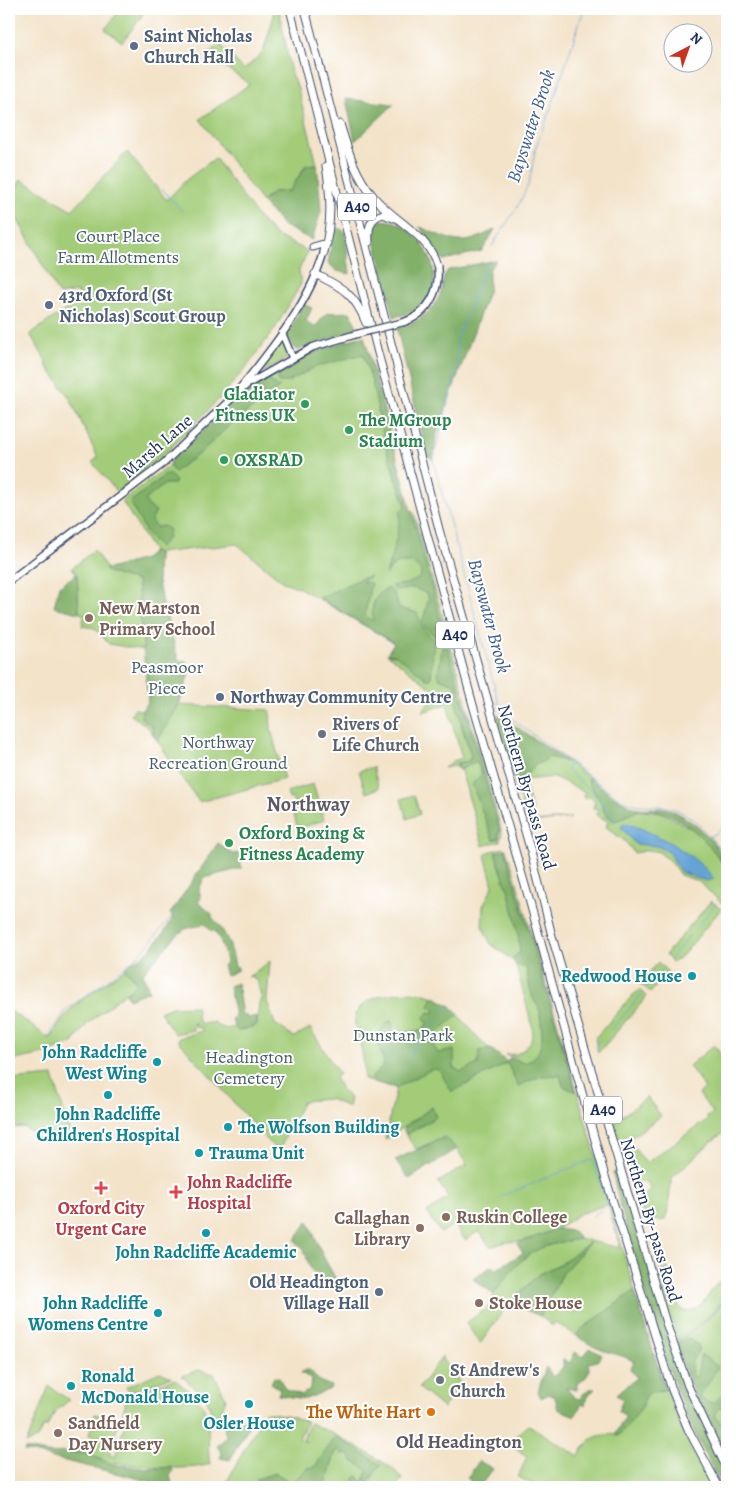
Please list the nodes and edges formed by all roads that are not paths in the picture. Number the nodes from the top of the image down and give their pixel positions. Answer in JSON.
{"nodes":[{"id":1,"x":290,"y":9,"type":"edge"},
{"id":2,"x":305,"y":9,"type":"edge"},
{"id":3,"x":321,"y":66,"type":"junction"},
{"id":4,"x":321,"y":129,"type":"junction"},
{"id":5,"x":400,"y":222,"type":"junction"},
{"id":6,"x":327,"y":243,"type":"junction"},
{"id":7,"x":313,"y":247,"type":"dead end"},
{"id":8,"x":324,"y":252,"type":"joint"},
{"id":9,"x":437,"y":265,"type":"joint"},
{"id":10,"x":373,"y":269,"type":"junction"},
{"id":11,"x":315,"y":274,"type":"junction"},
{"id":12,"x":282,"y":333,"type":"junction"},
{"id":13,"x":378,"y":353,"type":"junction"},
{"id":14,"x":292,"y":357,"type":"junction"},
{"id":15,"x":234,"y":396,"type":"junction"},
{"id":16,"x":9,"y":581,"type":"edge"},
{"id":17,"x":727,"y":1469,"type":"edge"},
{"id":18,"x":720,"y":1487,"type":"edge"}],
"edges":[{"from":1,"to":4,"type":"highway","name":"Northern By-pass Road","number":"A40"},
{"from":2,"to":3,"type":"highway","name":"Northern By-pass Road","number":"A40"},
{"from":3,"to":5,"type":"highway"},
{"from":3,"to":10,"type":"highway","name":"Northern By-pass Road","number":"A40"},
{"from":4,"to":6,"type":"highway"},
{"from":4,"to":13,"type":"highway","name":"Northern By-pass Road","number":"A40"},
{"from":5,"to":9,"type":"highway"},
{"from":5,"to":10,"type":"highway"},
{"from":6,"to":7,"type":"highway"},
{"from":6,"to":8,"type":"highway"},
{"from":8,"to":11,"type":"main road"},
{"from":9,"to":14,"type":"main road","name":"Marsh Lane","bridge":true},
{"from":10,"to":17,"type":"highway","name":"Northern By-pass Road","number":"A40"},
{"from":11,"to":12,"type":"main road"},
{"from":11,"to":13,"type":"highway"},
{"from":12,"to":14,"type":"main road"},
{"from":12,"to":15,"type":"main road"},
{"from":13,"to":18,"type":"highway","name":"Northern By-pass Road","number":"A40"},
{"from":14,"to":15,"type":"main road","name":"Marsh Lane"},
{"from":15,"to":16,"type":"main road","name":"Marsh Lane"}]}
